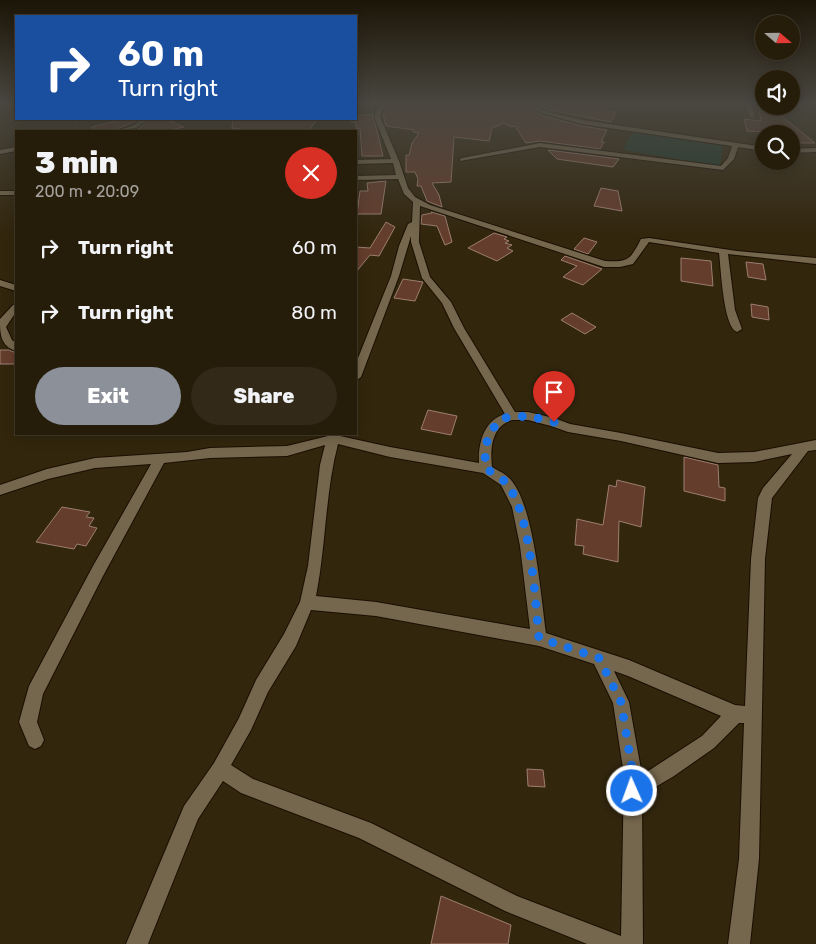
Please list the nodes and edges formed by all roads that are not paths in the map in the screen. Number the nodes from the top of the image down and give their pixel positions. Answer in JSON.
{"nodes":[{"id":1,"x":390,"y":147,"type":"edge"},
{"id":2,"x":529,"y":147,"type":"edge"},
{"id":3,"x":556,"y":147,"type":"edge"},
{"id":4,"x":735,"y":147,"type":"edge"},
{"id":5,"x":15,"y":149,"type":"edge"},
{"id":6,"x":816,"y":150,"type":"edge"},
{"id":7,"x":800,"y":151,"type":"edge"},
{"id":8,"x":0,"y":152,"type":"edge"},
{"id":9,"x":462,"y":160,"type":"dead end"},
{"id":10,"x":396,"y":161,"type":"junction"},
{"id":11,"x":357,"y":162,"type":"edge"},
{"id":12,"x":400,"y":177,"type":"junction"},
{"id":13,"x":357,"y":178,"type":"edge"},
{"id":14,"x":0,"y":192,"type":"edge"},
{"id":15,"x":15,"y":193,"type":"edge"},
{"id":16,"x":416,"y":203,"type":"junction"},
{"id":17,"x":416,"y":218,"type":"junction"},
{"id":18,"x":723,"y":251,"type":"junction"},
{"id":19,"x":816,"y":261,"type":"edge"},
{"id":20,"x":0,"y":283,"type":"edge"},
{"id":21,"x":15,"y":288,"type":"edge"},
{"id":22,"x":15,"y":308,"type":"edge"},
{"id":23,"x":737,"y":329,"type":"dead end"},
{"id":24,"x":15,"y":347,"type":"edge"},
{"id":25,"x":357,"y":374,"type":"edge"},
{"id":26,"x":512,"y":416,"type":"junction"},
{"id":27,"x":334,"y":436,"type":"edge"},
{"id":28,"x":810,"y":446,"type":"edge"},
{"id":29,"x":161,"y":458,"type":"junction"},
{"id":30,"x":486,"y":469,"type":"junction"},
{"id":31,"x":0,"y":490,"type":"edge"},
{"id":32,"x":307,"y":602,"type":"junction"},
{"id":33,"x":539,"y":638,"type":"junction"},
{"id":34,"x":599,"y":658,"type":"junction"},
{"id":35,"x":736,"y":714,"type":"junction"},
{"id":36,"x":754,"y":715,"type":"junction"},
{"id":37,"x":35,"y":740,"type":"dead end"},
{"id":38,"x":220,"y":769,"type":"junction"},
{"id":39,"x":632,"y":791,"type":"junction"},
{"id":40,"x":137,"y":944,"type":"edge"},
{"id":41,"x":615,"y":944,"type":"edge"},
{"id":42,"x":632,"y":944,"type":"edge"},
{"id":43,"x":739,"y":944,"type":"edge"}],
"edges":[{"from":1,"to":10,"type":"street"},
{"from":2,"to":9,"type":"street"},
{"from":3,"to":4,"type":"street"},
{"from":5,"to":8,"type":"street"},
{"from":6,"to":7,"type":"street"},
{"from":10,"to":11,"type":"street"},
{"from":10,"to":12,"type":"street"},
{"from":12,"to":13,"type":"street"},
{"from":12,"to":16,"type":"street"},
{"from":14,"to":15,"type":"street"},
{"from":16,"to":17,"type":"street"},
{"from":16,"to":18,"type":"street"},
{"from":17,"to":25,"type":"street"},
{"from":17,"to":26,"type":"street"},
{"from":18,"to":19,"type":"street"},
{"from":18,"to":23,"type":"street"},
{"from":20,"to":21,"type":"street"},
{"from":22,"to":24,"type":"street"},
{"from":26,"to":28,"type":"street"},
{"from":26,"to":30,"type":"street"},
{"from":27,"to":29,"type":"street"},
{"from":27,"to":30,"type":"street"},
{"from":27,"to":32,"type":"street"},
{"from":28,"to":36,"type":"street"},
{"from":29,"to":31,"type":"street"},
{"from":29,"to":37,"type":"street"},
{"from":30,"to":33,"type":"street"},
{"from":32,"to":33,"type":"street"},
{"from":32,"to":38,"type":"street"},
{"from":33,"to":34,"type":"street"},
{"from":34,"to":35,"type":"street"},
{"from":34,"to":39,"type":"street"},
{"from":35,"to":36,"type":"street"},
{"from":35,"to":39,"type":"street"},
{"from":36,"to":43,"type":"street"},
{"from":38,"to":40,"type":"street"},
{"from":38,"to":41,"type":"street"},
{"from":39,"to":42,"type":"street"}]}
